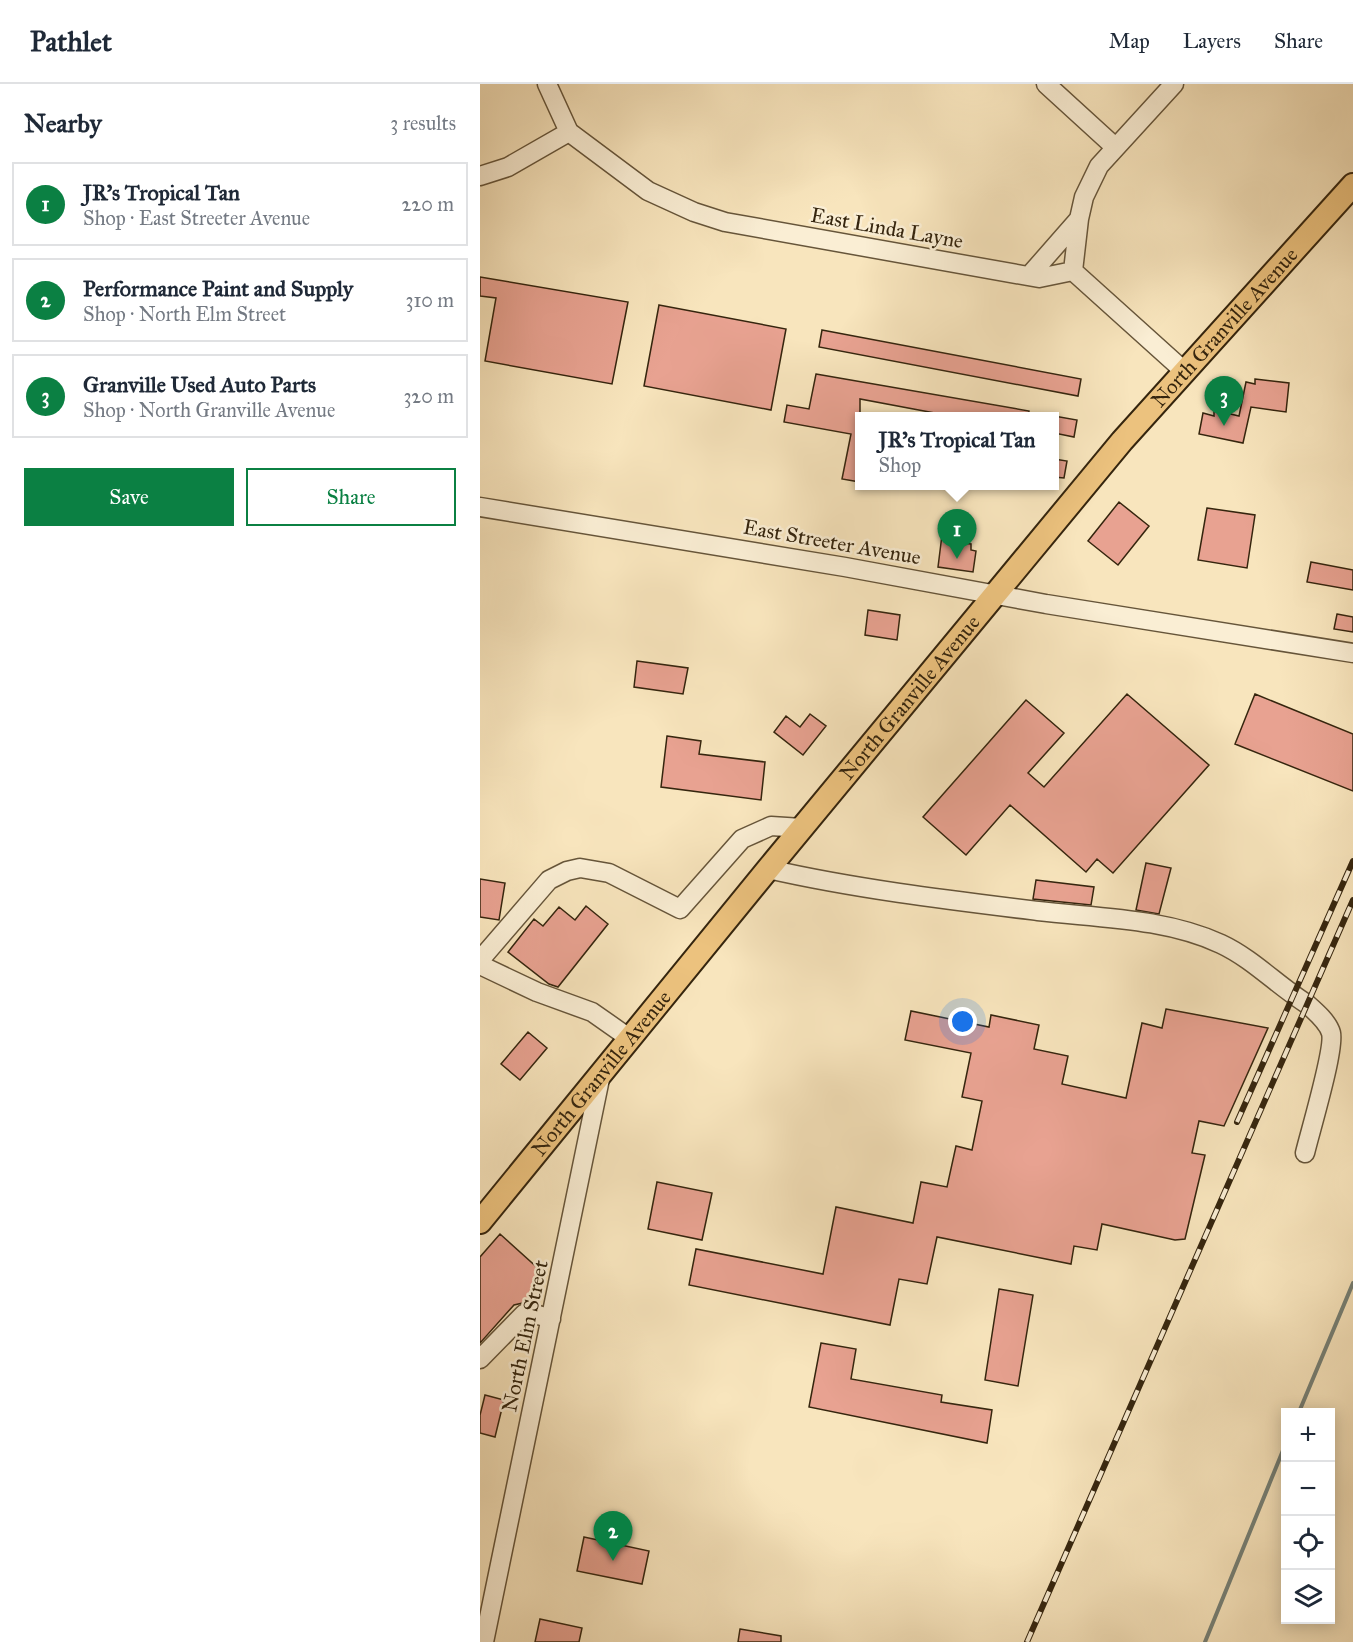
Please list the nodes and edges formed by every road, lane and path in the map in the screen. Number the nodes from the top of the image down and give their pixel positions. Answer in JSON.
{"nodes":[{"id":1,"x":547,"y":84,"type":"edge"},
{"id":2,"x":1046,"y":84,"type":"edge"},
{"id":3,"x":1174,"y":84,"type":"edge"},
{"id":4,"x":569,"y":132,"type":"junction"},
{"id":5,"x":1115,"y":147,"type":"junction"},
{"id":6,"x":480,"y":176,"type":"edge"},
{"id":7,"x":1353,"y":185,"type":"edge"},
{"id":8,"x":1079,"y":219,"type":"junction"},
{"id":9,"x":1073,"y":271,"type":"junction"},
{"id":10,"x":1029,"y":276,"type":"junction"},
{"id":11,"x":1184,"y":370,"type":"junction"},
{"id":12,"x":480,"y":507,"type":"edge"},
{"id":13,"x":995,"y":595,"type":"junction"},
{"id":14,"x":1353,"y":653,"type":"edge"},
{"id":15,"x":802,"y":828,"type":"junction"},
{"id":16,"x":768,"y":869,"type":"junction"},
{"id":17,"x":480,"y":960,"type":"edge"},
{"id":18,"x":480,"y":965,"type":"edge"},
{"id":19,"x":629,"y":1038,"type":"junction"},
{"id":20,"x":601,"y":1074,"type":"junction"},
{"id":21,"x":1305,"y":1153,"type":"dead end"},
{"id":22,"x":480,"y":1221,"type":"edge"},
{"id":23,"x":551,"y":1319,"type":"junction"},
{"id":24,"x":480,"y":1359,"type":"edge"},
{"id":25,"x":488,"y":1585,"type":"edge"},
{"id":26,"x":484,"y":1642,"type":"edge"}],
"edges":[{"from":1,"to":4,"type":"street"},
{"from":2,"to":5,"type":"street"},
{"from":3,"to":5,"type":"street"},
{"from":4,"to":6,"type":"street"},
{"from":4,"to":10,"type":"street","name":"East Linda Layne"},
{"from":5,"to":8,"type":"street"},
{"from":7,"to":11,"type":"main road","name":"North Granville Avenue"},
{"from":8,"to":9,"type":"street"},
{"from":8,"to":10,"type":"street"},
{"from":9,"to":10,"type":"street","name":"East Linda Layne"},
{"from":9,"to":11,"type":"street"},
{"from":11,"to":13,"type":"main road","name":"North Granville Avenue"},
{"from":12,"to":13,"type":"street","name":"East Streeter Avenue"},
{"from":13,"to":14,"type":"street","name":"East Streeter Avenue"},
{"from":13,"to":15,"type":"main road","name":"North Granville Avenue"},
{"from":15,"to":16,"type":"main road","name":"North Granville Avenue"},
{"from":15,"to":17,"type":"street"},
{"from":16,"to":19,"type":"main road","name":"North Granville Avenue"},
{"from":16,"to":21,"type":"street"},
{"from":18,"to":19,"type":"street"},
{"from":19,"to":20,"type":"main road","name":"North Granville Avenue"},
{"from":20,"to":22,"type":"main road","name":"North Granville Avenue"},
{"from":20,"to":23,"type":"street","name":"North Elm Street"},
{"from":23,"to":24,"type":"street"},
{"from":23,"to":25,"type":"street","name":"North Elm Street"},
{"from":25,"to":26,"type":"street","name":"North Elm Street"}]}
